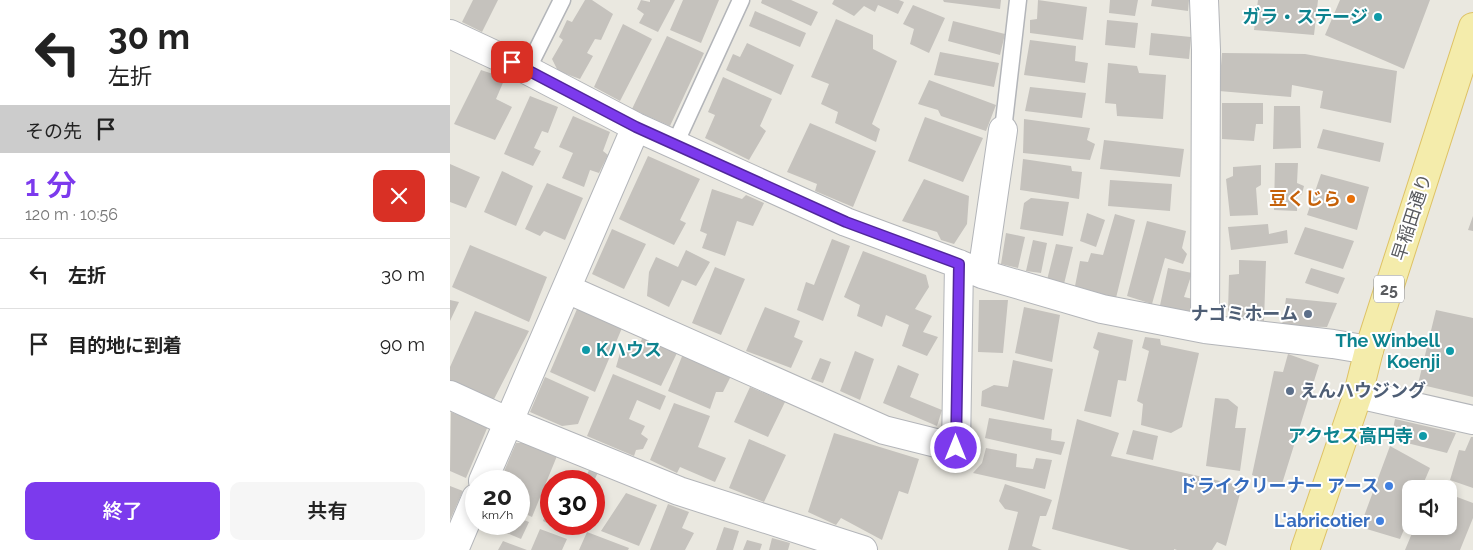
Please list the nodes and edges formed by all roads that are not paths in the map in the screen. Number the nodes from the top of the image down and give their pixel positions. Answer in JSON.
{"nodes":[{"id":1,"x":562,"y":0,"type":"edge"},
{"id":2,"x":741,"y":0,"type":"edge"},
{"id":3,"x":1018,"y":0,"type":"edge"},
{"id":4,"x":1204,"y":0,"type":"edge"},
{"id":5,"x":1473,"y":28,"type":"edge"},
{"id":6,"x":450,"y":34,"type":"edge"},
{"id":7,"x":527,"y":70,"type":"junction"},
{"id":8,"x":636,"y":127,"type":"junction"},
{"id":9,"x":1003,"y":130,"type":"joint"},
{"id":10,"x":675,"y":144,"type":"junction"},
{"id":11,"x":971,"y":269,"type":"junction"},
{"id":12,"x":567,"y":289,"type":"junction"},
{"id":13,"x":1205,"y":329,"type":"junction"},
{"id":14,"x":1369,"y":350,"type":"junction"},
{"id":15,"x":1358,"y":394,"type":"junction"},
{"id":16,"x":450,"y":395,"type":"edge"},
{"id":17,"x":1473,"y":420,"type":"edge"},
{"id":18,"x":509,"y":422,"type":"junction"},
{"id":19,"x":488,"y":470,"type":"edge"},
{"id":20,"x":465,"y":524,"type":"edge"},
{"id":21,"x":454,"y":550,"type":"edge"},
{"id":22,"x":862,"y":550,"type":"edge"},
{"id":23,"x":1305,"y":550,"type":"edge"}],
"edges":[{"from":1,"to":7,"type":"lane"},
{"from":2,"to":10,"type":"lane"},
{"from":3,"to":9,"type":"lane"},
{"from":4,"to":13,"type":"street"},
{"from":5,"to":14,"type":"main road","name":"早稲田通り","number":"25"},
{"from":6,"to":7,"type":"street"},
{"from":7,"to":8,"type":"street"},
{"from":8,"to":10,"type":"street"},
{"from":8,"to":12,"type":"street"},
{"from":9,"to":11,"type":"street"},
{"from":10,"to":11,"type":"street"},
{"from":11,"to":12,"type":"street"},
{"from":11,"to":13,"type":"street"},
{"from":12,"to":18,"type":"street"},
{"from":13,"to":14,"type":"street"},
{"from":14,"to":15,"type":"main road","name":"早稲田通り","number":"25"},
{"from":15,"to":17,"type":"street"},
{"from":15,"to":23,"type":"main road","name":"早稲田通り","number":"25"},
{"from":16,"to":18,"type":"street"},
{"from":18,"to":19,"type":"street"},
{"from":18,"to":22,"type":"street"},
{"from":20,"to":21,"type":"street"}]}
